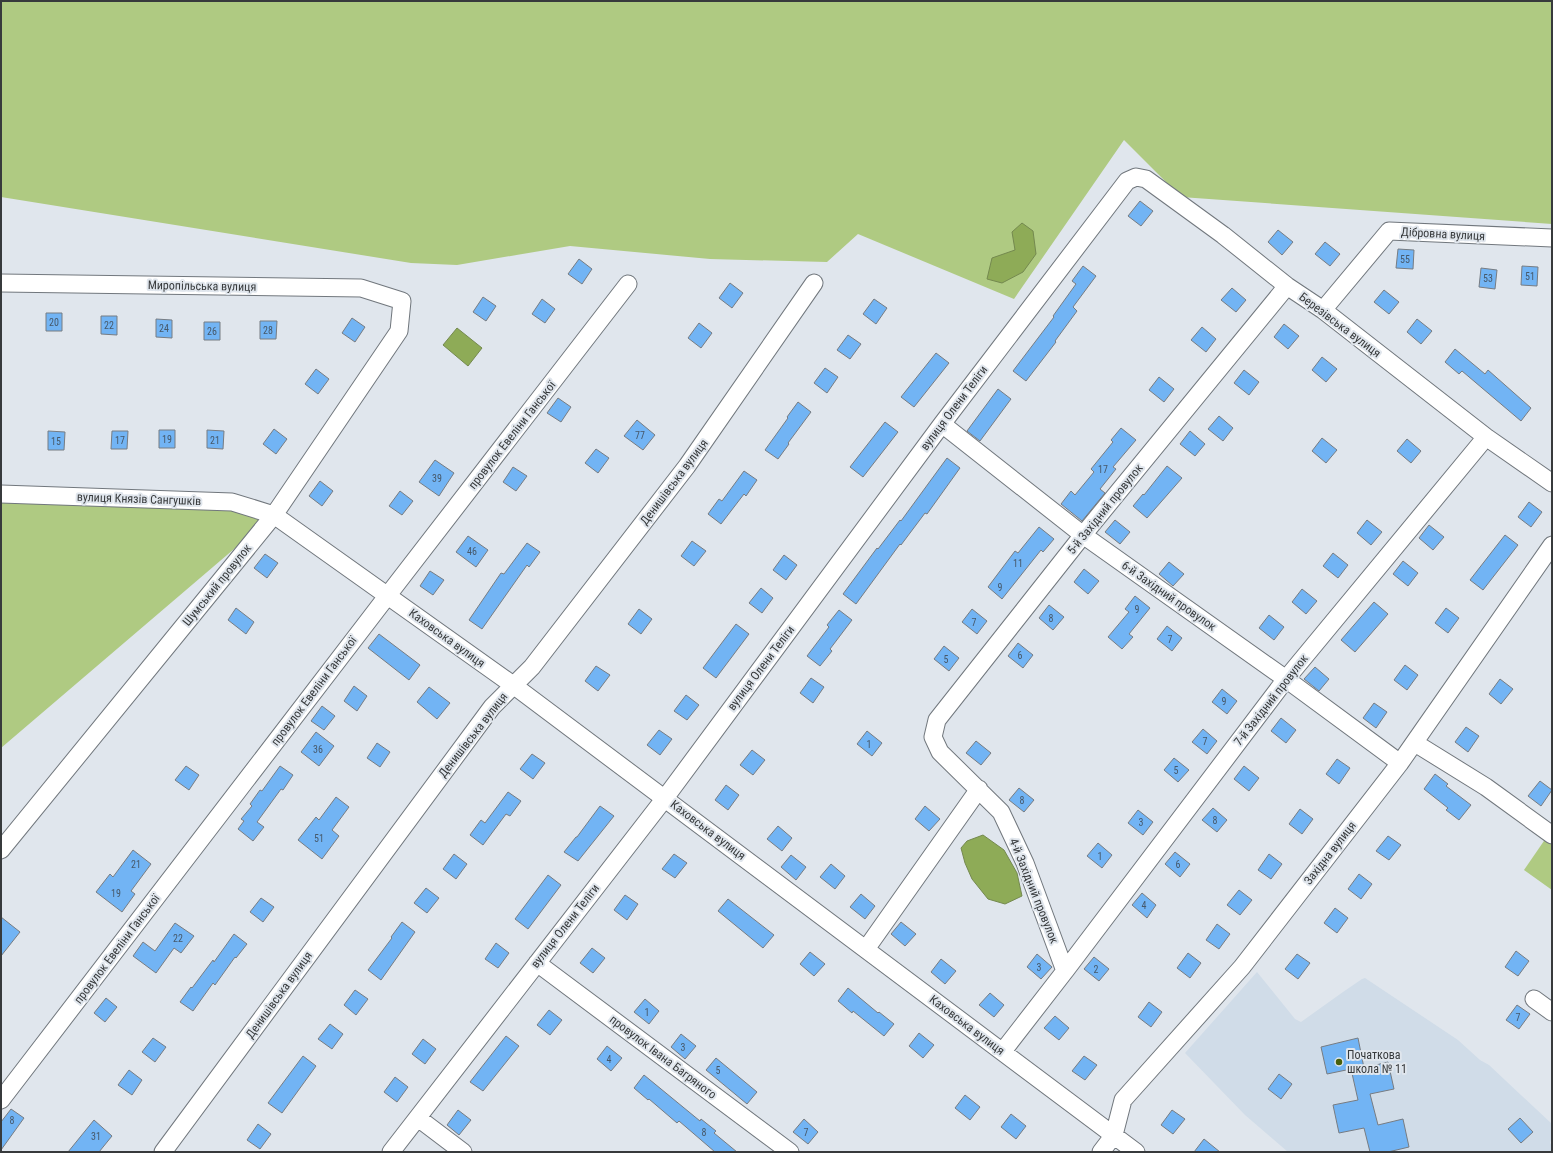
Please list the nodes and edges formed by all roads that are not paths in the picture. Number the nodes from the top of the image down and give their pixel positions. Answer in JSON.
{"nodes":[{"id":1,"x":1127,"y":181,"type":"joint"},
{"id":2,"x":1552,"y":238,"type":"edge"},
{"id":3,"x":1,"y":283,"type":"edge"},
{"id":4,"x":814,"y":283,"type":"dead end"},
{"id":5,"x":628,"y":284,"type":"dead end"},
{"id":6,"x":1287,"y":286,"type":"junction"},
{"id":7,"x":402,"y":301,"type":"joint"},
{"id":8,"x":1323,"y":310,"type":"junction"},
{"id":9,"x":942,"y":424,"type":"junction"},
{"id":10,"x":1486,"y":436,"type":"junction"},
{"id":11,"x":1552,"y":483,"type":"edge"},
{"id":12,"x":1,"y":494,"type":"edge"},
{"id":13,"x":274,"y":515,"type":"junction"},
{"id":14,"x":1082,"y":535,"type":"junction"},
{"id":15,"x":1552,"y":545,"type":"edge"},
{"id":16,"x":388,"y":595,"type":"junction"},
{"id":17,"x":1286,"y":679,"type":"junction"},
{"id":18,"x":513,"y":685,"type":"junction"},
{"id":19,"x":933,"y":737,"type":"joint"},
{"id":20,"x":1415,"y":743,"type":"junction"},
{"id":21,"x":1400,"y":763,"type":"junction"},
{"id":22,"x":979,"y":789,"type":"junction"},
{"id":23,"x":665,"y":798,"type":"junction"},
{"id":24,"x":1552,"y":835,"type":"edge"},
{"id":25,"x":1,"y":850,"type":"edge"},
{"id":26,"x":866,"y":949,"type":"junction"},
{"id":27,"x":537,"y":963,"type":"junction"},
{"id":28,"x":1065,"y":971,"type":"junction"},
{"id":29,"x":1534,"y":999,"type":"dead end"},
{"id":30,"x":1552,"y":1012,"type":"edge"},
{"id":31,"x":1003,"y":1052,"type":"junction"},
{"id":32,"x":1,"y":1100,"type":"edge"},
{"id":33,"x":418,"y":1118,"type":"junction"},
{"id":34,"x":1114,"y":1135,"type":"junction"},
{"id":35,"x":163,"y":1152,"type":"edge"},
{"id":36,"x":392,"y":1152,"type":"edge"},
{"id":37,"x":463,"y":1152,"type":"edge"},
{"id":38,"x":790,"y":1152,"type":"edge"},
{"id":39,"x":1101,"y":1152,"type":"edge"},
{"id":40,"x":1136,"y":1152,"type":"edge"}],
"edges":[{"from":1,"to":6,"type":"street","name":"Березівська вулиця"},
{"from":1,"to":9,"type":"street","name":"вулиця Олени Теліги"},
{"from":2,"to":8,"type":"street","name":"Дібровна вулиця"},
{"from":3,"to":7,"type":"street","name":"Миропільська вулиця"},
{"from":4,"to":18,"type":"street","name":"Денишівська вулиця"},
{"from":5,"to":16,"type":"street","name":"провулок Евеліни Ганської"},
{"from":6,"to":8,"type":"street","name":"Березівська вулиця"},
{"from":6,"to":14,"type":"street","name":"5-й Західний провулок"},
{"from":7,"to":13,"type":"street","name":"Шумський провулок"},
{"from":8,"to":10,"type":"street","name":"Березівська вулиця"},
{"from":9,"to":14,"type":"street","name":"6-й Західний провулок"},
{"from":9,"to":23,"type":"street","name":"вулиця Олени Теліги"},
{"from":10,"to":11,"type":"street","name":"Березівська вулиця"},
{"from":10,"to":17,"type":"street","name":"7-й Західний провулок"},
{"from":12,"to":13,"type":"street","name":"вулиця Князів Сангушків"},
{"from":13,"to":16,"type":"street","name":"Каховська вулиця"},
{"from":13,"to":25,"type":"street","name":"Шумський провулок"},
{"from":14,"to":17,"type":"street","name":"6-й Західний провулок"},
{"from":14,"to":19,"type":"street","name":"5-й Західний провулок"},
{"from":15,"to":20,"type":"street","name":"Західна вулиця"},
{"from":16,"to":18,"type":"street","name":"Каховська вулиця"},
{"from":16,"to":32,"type":"street","name":"провулок Евеліни Ганської"},
{"from":17,"to":21,"type":"street","name":"6-й Західний провулок"},
{"from":17,"to":28,"type":"street","name":"7-й Західний провулок"},
{"from":18,"to":23,"type":"street","name":"Каховська вулиця"},
{"from":18,"to":35,"type":"street","name":"Денишівська вулиця"},
{"from":19,"to":22,"type":"street","name":"4-й Західний провулок"},
{"from":20,"to":21,"type":"street","name":"Західна вулиця"},
{"from":20,"to":24,"type":"street"},
{"from":21,"to":34,"type":"street","name":"Західна вулиця"},
{"from":22,"to":26,"type":"street"},
{"from":22,"to":28,"type":"street","name":"4-й Західний провулок"},
{"from":23,"to":26,"type":"street","name":"Каховська вулиця"},
{"from":23,"to":27,"type":"street","name":"вулиця Олени Теліги"},
{"from":26,"to":31,"type":"street","name":"Каховська вулиця"},
{"from":27,"to":33,"type":"street","name":"вулиця Олени Теліги"},
{"from":27,"to":38,"type":"street","name":"провулок Івана Багряного"},
{"from":28,"to":31,"type":"street"},
{"from":29,"to":30,"type":"street"},
{"from":31,"to":34,"type":"street","name":"Каховська вулиця"},
{"from":33,"to":36,"type":"street","name":"вулиця Олени Теліги"},
{"from":33,"to":37,"type":"street"},
{"from":34,"to":39,"type":"street","name":"Західна вулиця"},
{"from":34,"to":40,"type":"street","name":"Каховська вулиця"}]}
